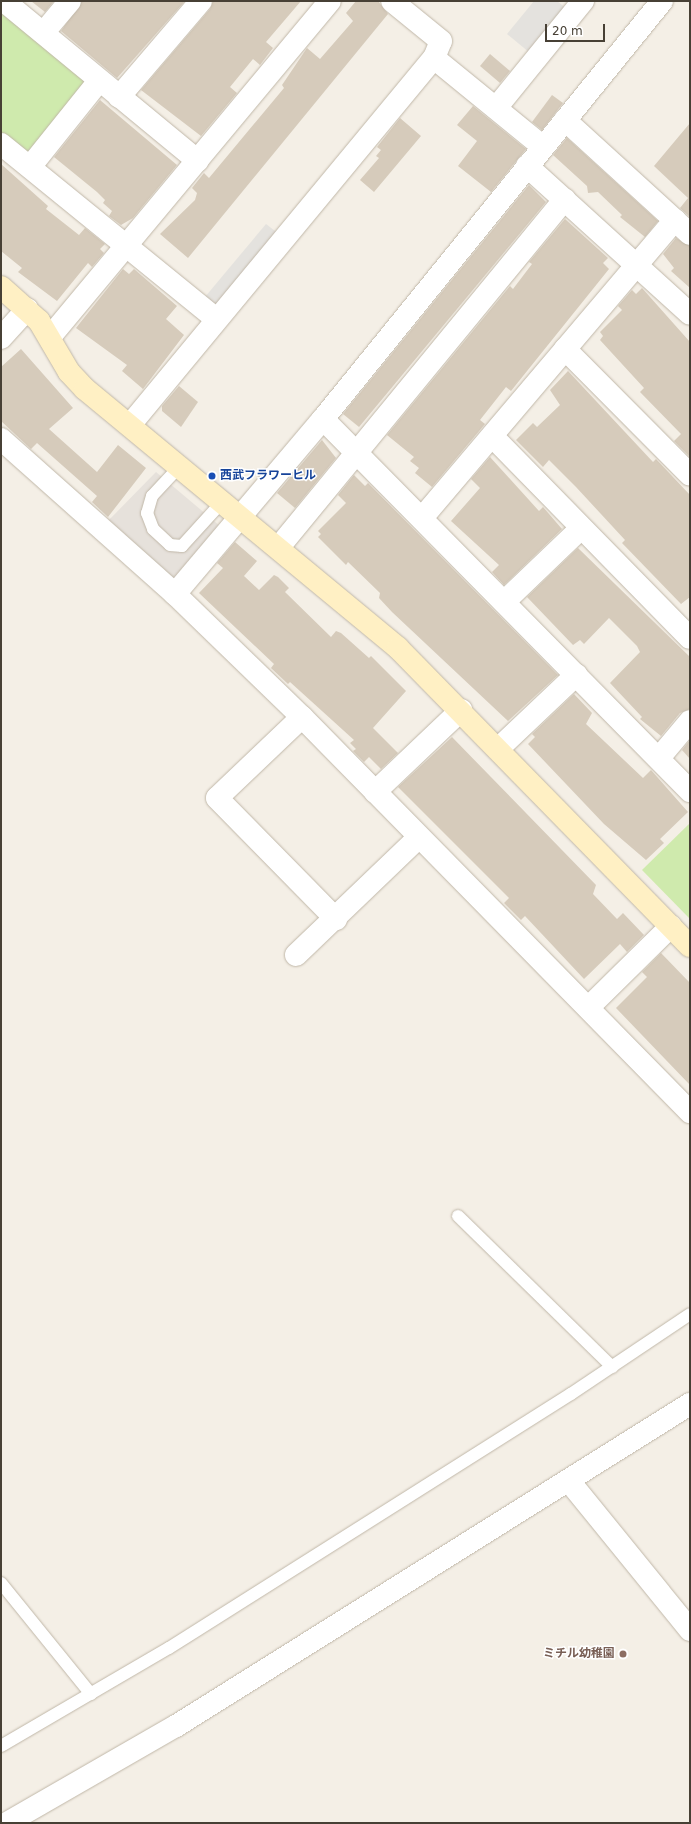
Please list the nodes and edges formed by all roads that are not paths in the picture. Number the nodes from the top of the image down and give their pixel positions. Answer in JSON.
{"nodes":[{"id":1,"x":4,"y":1,"type":"edge"},
{"id":2,"x":70,"y":1,"type":"edge"},
{"id":3,"x":200,"y":1,"type":"edge"},
{"id":4,"x":330,"y":1,"type":"edge"},
{"id":5,"x":392,"y":1,"type":"edge"},
{"id":6,"x":583,"y":1,"type":"edge"},
{"id":7,"x":662,"y":1,"type":"edge"},
{"id":8,"x":44,"y":32,"type":"junction"},
{"id":9,"x":434,"y":58,"type":"junction"},
{"id":10,"x":99,"y":81,"type":"junction"},
{"id":11,"x":119,"y":97,"type":"junction"},
{"id":12,"x":496,"y":108,"type":"junction"},
{"id":13,"x":566,"y":120,"type":"junction"},
{"id":14,"x":1,"y":144,"type":"edge"},
{"id":15,"x":543,"y":147,"type":"junction"},
{"id":16,"x":198,"y":161,"type":"junction"},
{"id":17,"x":527,"y":166,"type":"junction"},
{"id":18,"x":30,"y":167,"type":"junction"},
{"id":19,"x":565,"y":199,"type":"junction"},
{"id":20,"x":682,"y":227,"type":"edge"},
{"id":21,"x":126,"y":247,"type":"junction"},
{"id":22,"x":635,"y":264,"type":"junction"},
{"id":23,"x":1,"y":288,"type":"edge"},
{"id":24,"x":27,"y":309,"type":"junction"},
{"id":25,"x":690,"y":314,"type":"edge"},
{"id":26,"x":216,"y":319,"type":"junction"},
{"id":27,"x":50,"y":337,"type":"junction"},
{"id":28,"x":1,"y":338,"type":"edge"},
{"id":29,"x":565,"y":349,"type":"junction"},
{"id":30,"x":323,"y":419,"type":"junction"},
{"id":31,"x":130,"y":425,"type":"junction"},
{"id":32,"x":493,"y":437,"type":"junction"},
{"id":33,"x":1,"y":439,"type":"edge"},
{"id":34,"x":359,"y":453,"type":"junction"},
{"id":35,"x":180,"y":466,"type":"junction"},
{"id":36,"x":690,"y":475,"type":"edge"},
{"id":37,"x":223,"y":501,"type":"junction"},
{"id":38,"x":241,"y":515,"type":"junction"},
{"id":39,"x":422,"y":518,"type":"junction"},
{"id":40,"x":580,"y":529,"type":"junction"},
{"id":41,"x":279,"y":547,"type":"junction"},
{"id":42,"x":174,"y":594,"type":"junction"},
{"id":43,"x":504,"y":602,"type":"junction"},
{"id":44,"x":690,"y":638,"type":"edge"},
{"id":45,"x":576,"y":675,"type":"junction"},
{"id":46,"x":461,"y":710,"type":"junction"},
{"id":47,"x":302,"y":717,"type":"junction"},
{"id":48,"x":690,"y":721,"type":"edge"},
{"id":49,"x":498,"y":749,"type":"junction"},
{"id":50,"x":659,"y":758,"type":"junction"},
{"id":51,"x":690,"y":791,"type":"edge"},
{"id":52,"x":375,"y":792,"type":"junction"},
{"id":53,"x":420,"y":837,"type":"junction"},
{"id":54,"x":336,"y":919,"type":"junction"},
{"id":55,"x":671,"y":926,"type":"junction"},
{"id":56,"x":690,"y":946,"type":"edge"},
{"id":57,"x":296,"y":955,"type":"dead end"},
{"id":58,"x":589,"y":1007,"type":"junction"},
{"id":59,"x":690,"y":1112,"type":"edge"},
{"id":60,"x":458,"y":1216,"type":"dead end"},
{"id":61,"x":690,"y":1314,"type":"edge"},
{"id":62,"x":612,"y":1367,"type":"junction"},
{"id":63,"x":690,"y":1404,"type":"edge"},
{"id":64,"x":569,"y":1481,"type":"junction"},
{"id":65,"x":1,"y":1583,"type":"edge"},
{"id":66,"x":690,"y":1630,"type":"edge"},
{"id":67,"x":91,"y":1694,"type":"junction"},
{"id":68,"x":1,"y":1746,"type":"edge"},
{"id":69,"x":34,"y":1817,"type":"edge"},
{"id":70,"x":7,"y":1823,"type":"edge"}],
"edges":[{"from":1,"to":8,"type":"street"},
{"from":2,"to":8,"type":"street"},
{"from":3,"to":11,"type":"street"},
{"from":4,"to":16,"type":"street"},
{"from":5,"to":9,"type":"street"},
{"from":6,"to":12,"type":"street"},
{"from":7,"to":13,"type":"street"},
{"from":8,"to":10,"type":"street"},
{"from":9,"to":12,"type":"street"},
{"from":9,"to":26,"type":"street"},
{"from":10,"to":11,"type":"street"},
{"from":10,"to":18,"type":"street"},
{"from":11,"to":16,"type":"street"},
{"from":12,"to":15,"type":"street"},
{"from":13,"to":15,"type":"street"},
{"from":13,"to":20,"type":"street"},
{"from":14,"to":18,"type":"street"},
{"from":15,"to":17,"type":"street"},
{"from":16,"to":21,"type":"street"},
{"from":17,"to":19,"type":"street"},
{"from":17,"to":30,"type":"street"},
{"from":18,"to":21,"type":"street"},
{"from":19,"to":22,"type":"street"},
{"from":19,"to":34,"type":"street"},
{"from":20,"to":22,"type":"street"},
{"from":21,"to":26,"type":"street"},
{"from":21,"to":27,"type":"street"},
{"from":22,"to":25,"type":"street"},
{"from":22,"to":29,"type":"street"},
{"from":23,"to":24,"type":"street"},
{"from":24,"to":27,"type":"street"},
{"from":24,"to":28,"type":"street"},
{"from":26,"to":31,"type":"street"},
{"from":27,"to":31,"type":"street"},
{"from":29,"to":32,"type":"street"},
{"from":29,"to":36,"type":"street"},
{"from":30,"to":34,"type":"street"},
{"from":30,"to":38,"type":"street"},
{"from":31,"to":35,"type":"street"},
{"from":32,"to":39,"type":"street"},
{"from":32,"to":40,"type":"street"},
{"from":33,"to":42,"type":"street"},
{"from":34,"to":39,"type":"street"},
{"from":34,"to":41,"type":"street"},
{"from":35,"to":37,"type":"street"},
{"from":35,"to":37,"type":"lane"},
{"from":37,"to":38,"type":"street"},
{"from":38,"to":41,"type":"street"},
{"from":38,"to":42,"type":"street"},
{"from":39,"to":43,"type":"street"},
{"from":40,"to":43,"type":"street"},
{"from":40,"to":44,"type":"street"},
{"from":41,"to":46,"type":"street"},
{"from":42,"to":47,"type":"street"},
{"from":43,"to":45,"type":"street"},
{"from":45,"to":49,"type":"street"},
{"from":45,"to":50,"type":"street"},
{"from":46,"to":49,"type":"street"},
{"from":46,"to":52,"type":"street"},
{"from":47,"to":52,"type":"street"},
{"from":47,"to":54,"type":"street"},
{"from":48,"to":50,"type":"street"},
{"from":49,"to":55,"type":"street"},
{"from":50,"to":51,"type":"street"},
{"from":52,"to":53,"type":"street"},
{"from":53,"to":54,"type":"street"},
{"from":53,"to":58,"type":"street"},
{"from":54,"to":57,"type":"street"},
{"from":55,"to":56,"type":"street"},
{"from":55,"to":58,"type":"street"},
{"from":58,"to":59,"type":"street"},
{"from":60,"to":62,"type":"lane"},
{"from":61,"to":62,"type":"lane"},
{"from":62,"to":67,"type":"lane"},
{"from":63,"to":64,"type":"street"},
{"from":64,"to":66,"type":"street"},
{"from":64,"to":69,"type":"street"},
{"from":65,"to":67,"type":"lane"},
{"from":67,"to":68,"type":"lane"},
{"from":69,"to":70,"type":"street"}]}
